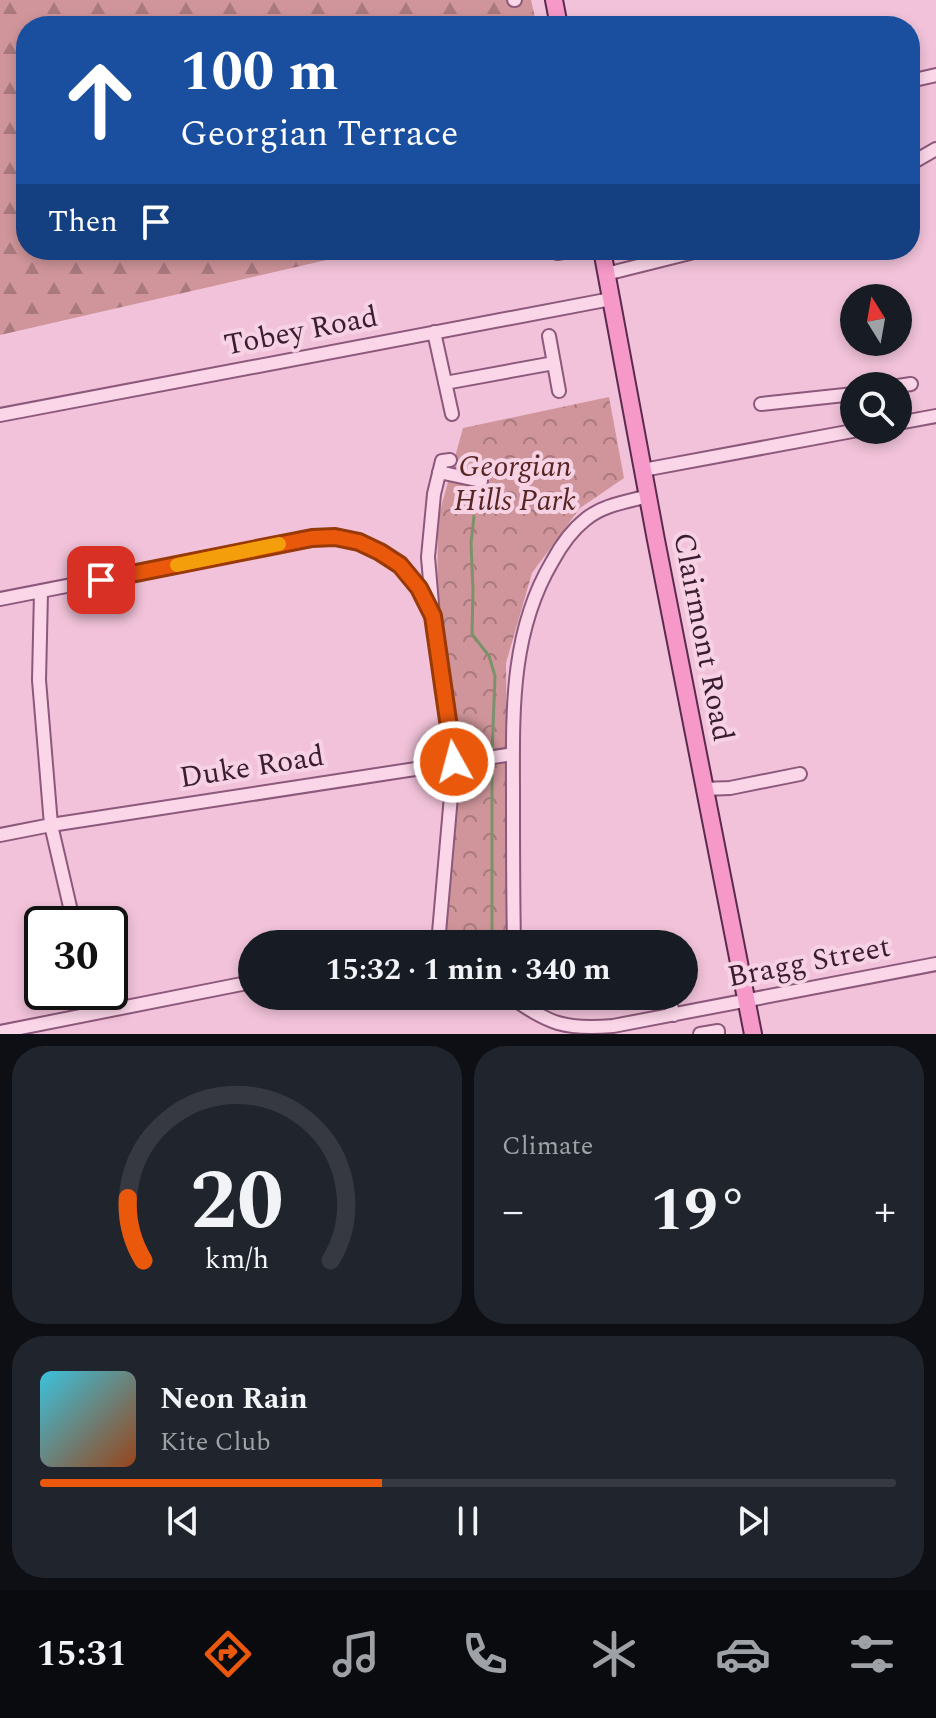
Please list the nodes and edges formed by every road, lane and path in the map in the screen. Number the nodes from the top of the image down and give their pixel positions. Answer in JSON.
{"nodes":[{"id":1,"x":604,"y":260,"type":"edge"},
{"id":2,"x":662,"y":260,"type":"edge"},
{"id":3,"x":606,"y":274,"type":"junction"},
{"id":4,"x":611,"y":299,"type":"junction"},
{"id":5,"x":434,"y":332,"type":"junction"},
{"id":6,"x":549,"y":336,"type":"dead end"},
{"id":7,"x":554,"y":363,"type":"junction"},
{"id":8,"x":445,"y":383,"type":"junction"},
{"id":9,"x":559,"y":391,"type":"dead end"},
{"id":10,"x":840,"y":396,"type":"edge"},
{"id":11,"x":761,"y":404,"type":"dead end"},
{"id":12,"x":452,"y":414,"type":"dead end"},
{"id":13,"x":0,"y":415,"type":"edge"},
{"id":14,"x":936,"y":416,"type":"edge"},
{"id":15,"x":912,"y":420,"type":"edge"},
{"id":16,"x":840,"y":433,"type":"edge"},
{"id":17,"x":450,"y":460,"type":"dead end"},
{"id":18,"x":643,"y":470,"type":"junction"},
{"id":19,"x":439,"y":472,"type":"junction"},
{"id":20,"x":481,"y":481,"type":"dead end"},
{"id":21,"x":648,"y":496,"type":"junction"},
{"id":22,"x":41,"y":592,"type":"junction"},
{"id":23,"x":0,"y":599,"type":"edge"},
{"id":24,"x":433,"y":616,"type":"junction"},
{"id":25,"x":513,"y":754,"type":"junction"},
{"id":26,"x":454,"y":762,"type":"junction"},
{"id":27,"x":800,"y":774,"type":"dead end"},
{"id":28,"x":704,"y":789,"type":"junction"},
{"id":29,"x":51,"y":825,"type":"junction"},
{"id":30,"x":0,"y":835,"type":"edge"},
{"id":31,"x":70,"y":906,"type":"edge"},
{"id":32,"x":439,"y":930,"type":"edge"},
{"id":33,"x":514,"y":930,"type":"edge"},
{"id":34,"x":936,"y":964,"type":"edge"},
{"id":35,"x":238,"y":985,"type":"edge"},
{"id":36,"x":746,"y":1002,"type":"junction"},
{"id":37,"x":92,"y":1010,"type":"edge"},
{"id":38,"x":532,"y":1010,"type":"edge"},
{"id":39,"x":672,"y":1010,"type":"edge"},
{"id":40,"x":93,"y":1013,"type":"junction"},
{"id":41,"x":674,"y":1015,"type":"junction"},
{"id":42,"x":614,"y":1030,"type":"edge"},
{"id":43,"x":583,"y":1031,"type":"edge"},
{"id":44,"x":0,"y":1032,"type":"edge"},
{"id":45,"x":700,"y":1034,"type":"edge"},
{"id":46,"x":718,"y":1034,"type":"edge"},
{"id":47,"x":753,"y":1034,"type":"edge"}],
"edges":[{"from":1,"to":3,"type":"main road","name":"Clairmont Road"},
{"from":2,"to":3,"type":"street"},
{"from":3,"to":4,"type":"main road","name":"Clairmont Road"},
{"from":4,"to":5,"type":"street","name":"Tobey Road"},
{"from":4,"to":18,"type":"main road","name":"Clairmont Road"},
{"from":5,"to":8,"type":"street"},
{"from":5,"to":13,"type":"street","name":"Tobey Road"},
{"from":6,"to":7,"type":"street"},
{"from":7,"to":8,"type":"street"},
{"from":7,"to":9,"type":"street"},
{"from":8,"to":12,"type":"street"},
{"from":10,"to":11,"type":"street"},
{"from":14,"to":15,"type":"street"},
{"from":16,"to":18,"type":"street"},
{"from":17,"to":19,"type":"street"},
{"from":18,"to":21,"type":"main road","name":"Clairmont Road"},
{"from":19,"to":20,"type":"street"},
{"from":19,"to":24,"type":"street"},
{"from":21,"to":25,"type":"street"},
{"from":21,"to":28,"type":"main road","name":"Clairmont Road"},
{"from":22,"to":23,"type":"street"},
{"from":22,"to":24,"type":"street"},
{"from":22,"to":29,"type":"street"},
{"from":24,"to":26,"type":"street"},
{"from":25,"to":26,"type":"street","name":"Duke Road"},
{"from":25,"to":33,"type":"street"},
{"from":26,"to":29,"type":"street","name":"Duke Road"},
{"from":26,"to":32,"type":"street"},
{"from":27,"to":28,"type":"street"},
{"from":28,"to":36,"type":"main road","name":"Clairmont Road"},
{"from":29,"to":30,"type":"street","name":"Duke Road"},
{"from":29,"to":31,"type":"street"},
{"from":34,"to":36,"type":"street","name":"Bragg Street"},
{"from":35,"to":40,"type":"street"},
{"from":36,"to":41,"type":"street","name":"Bragg Street"},
{"from":36,"to":47,"type":"main road","name":"Clairmont Road"},
{"from":37,"to":40,"type":"street"},
{"from":38,"to":43,"type":"street","name":"Bragg Street"},
{"from":39,"to":41,"type":"street"},
{"from":40,"to":44,"type":"street"},
{"from":41,"to":42,"type":"street","name":"Bragg Street"},
{"from":42,"to":43,"type":"street","name":"Bragg Street"},
{"from":45,"to":46,"type":"street"}]}
